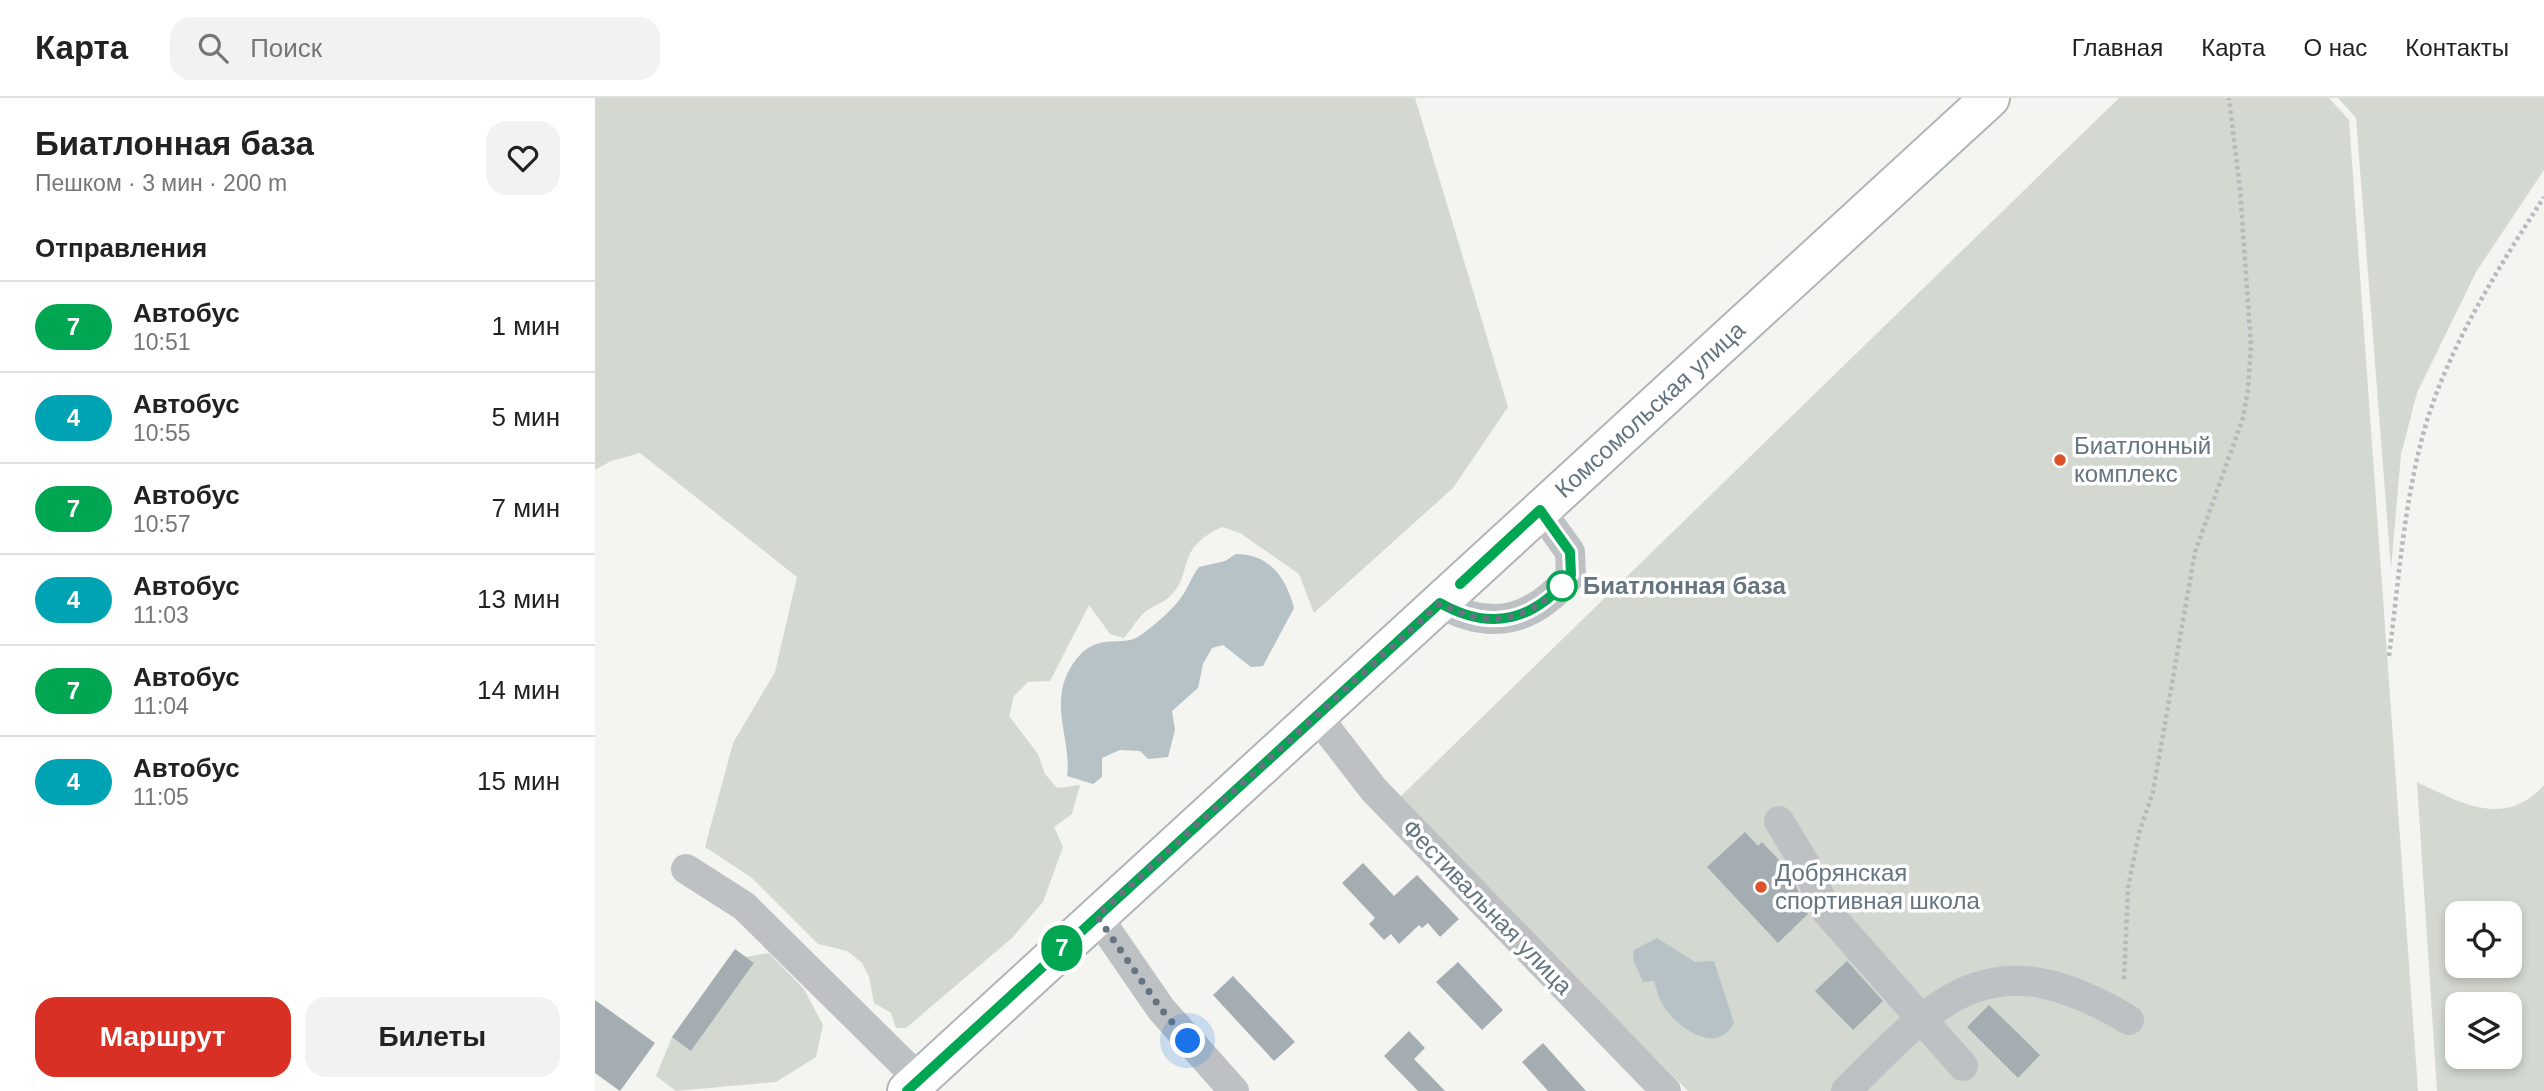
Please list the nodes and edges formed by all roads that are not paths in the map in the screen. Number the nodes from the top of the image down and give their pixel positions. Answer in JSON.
{"nodes":[{"id":1,"x":1990,"y":98,"type":"edge"},
{"id":2,"x":1540,"y":510,"type":"junction"},
{"id":3,"x":1440,"y":603,"type":"junction"},
{"id":4,"x":1316,"y":715,"type":"junction"},
{"id":5,"x":1779,"y":821,"type":"dead end"},
{"id":6,"x":686,"y":869,"type":"dead end"},
{"id":7,"x":1097,"y":916,"type":"junction"},
{"id":8,"x":1921,"y":1017,"type":"junction"},
{"id":9,"x":2129,"y":1020,"type":"dead end"},
{"id":10,"x":1963,"y":1066,"type":"dead end"},
{"id":11,"x":913,"y":1085,"type":"edge"},
{"id":12,"x":1234,"y":1091,"type":"edge"},
{"id":13,"x":1666,"y":1091,"type":"edge"},
{"id":14,"x":1846,"y":1091,"type":"edge"}],
"edges":[{"from":1,"to":2,"type":"main road","name":"Комсомольская улица"},
{"from":2,"to":3,"type":"main road","name":"Комсомольская улица"},
{"from":2,"to":3,"type":"street"},
{"from":3,"to":4,"type":"main road","name":"Комсомольская улица"},
{"from":4,"to":7,"type":"main road","name":"Комсомольская улица"},
{"from":4,"to":13,"type":"street","name":"Фестивальная улица"},
{"from":5,"to":8,"type":"street"},
{"from":6,"to":11,"type":"street"},
{"from":7,"to":11,"type":"main road","name":"Комсомольская улица"},
{"from":7,"to":12,"type":"street"},
{"from":8,"to":9,"type":"street"},
{"from":8,"to":10,"type":"street"},
{"from":8,"to":14,"type":"street"}]}
